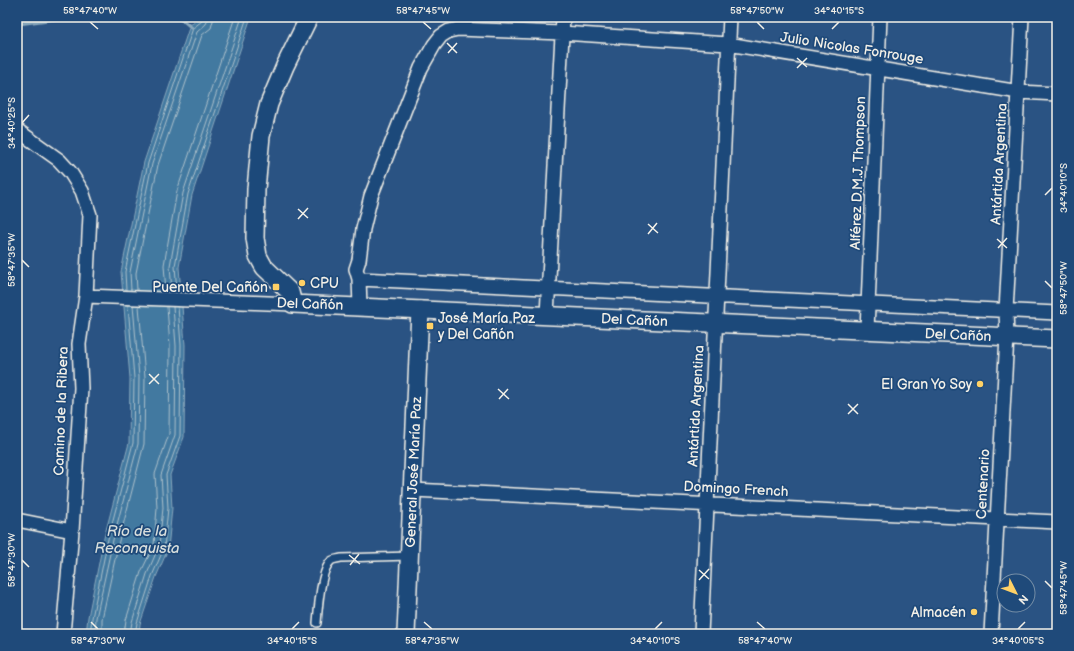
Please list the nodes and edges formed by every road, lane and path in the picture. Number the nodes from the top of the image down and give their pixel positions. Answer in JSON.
{"nodes":[{"id":1,"x":309,"y":17,"type":"edge"},
{"id":2,"x":563,"y":17,"type":"edge"},
{"id":3,"x":730,"y":17,"type":"edge"},
{"id":4,"x":880,"y":17,"type":"edge"},
{"id":5,"x":1022,"y":17,"type":"edge"},
{"id":6,"x":562,"y":33,"type":"junction"},
{"id":7,"x":728,"y":44,"type":"junction"},
{"id":8,"x":878,"y":68,"type":"junction"},
{"id":9,"x":1019,"y":92,"type":"junction"},
{"id":10,"x":1057,"y":94,"type":"edge"},
{"id":11,"x":17,"y":130,"type":"edge"},
{"id":12,"x":359,"y":279,"type":"junction"},
{"id":13,"x":548,"y":287,"type":"junction"},
{"id":14,"x":86,"y":296,"type":"junction"},
{"id":15,"x":717,"y":296,"type":"junction"},
{"id":16,"x":869,"y":303,"type":"junction"},
{"id":17,"x":293,"y":304,"type":"junction"},
{"id":18,"x":360,"y":306,"type":"junction"},
{"id":19,"x":420,"y":310,"type":"junction"},
{"id":20,"x":1006,"y":311,"type":"junction"},
{"id":21,"x":1057,"y":313,"type":"edge"},
{"id":22,"x":547,"y":315,"type":"junction"},
{"id":23,"x":716,"y":323,"type":"junction"},
{"id":24,"x":867,"y":330,"type":"junction"},
{"id":25,"x":1007,"y":336,"type":"junction"},
{"id":26,"x":1057,"y":338,"type":"edge"},
{"id":27,"x":413,"y":490,"type":"junction"},
{"id":28,"x":708,"y":504,"type":"junction"},
{"id":29,"x":997,"y":518,"type":"junction"},
{"id":30,"x":17,"y":520,"type":"edge"},
{"id":31,"x":1057,"y":522,"type":"edge"},
{"id":32,"x":72,"y":531,"type":"junction"},
{"id":33,"x":410,"y":556,"type":"junction"},
{"id":34,"x":317,"y":623,"type":"dead end"},
{"id":35,"x":63,"y":634,"type":"edge"},
{"id":36,"x":406,"y":634,"type":"edge"},
{"id":37,"x":701,"y":634,"type":"edge"},
{"id":38,"x":991,"y":634,"type":"edge"}],
"edges":[{"from":1,"to":17,"type":"street"},
{"from":2,"to":6,"type":"street"},
{"from":3,"to":7,"type":"street","name":"Antártida Argentina"},
{"from":4,"to":8,"type":"street","name":"Alférez D.M.J. Thompson"},
{"from":5,"to":9,"type":"street","name":"Antártida Argentina"},
{"from":6,"to":7,"type":"street","name":"Julio Nicolas Fonrouge"},
{"from":6,"to":12,"type":"street","name":"Julio Nicolas Fonrouge"},
{"from":6,"to":13,"type":"street"},
{"from":7,"to":8,"type":"street","name":"Julio Nicolas Fonrouge"},
{"from":7,"to":15,"type":"street","name":"Antártida Argentina"},
{"from":8,"to":9,"type":"street","name":"Julio Nicolas Fonrouge"},
{"from":8,"to":16,"type":"street","name":"Alférez D.M.J. Thompson"},
{"from":9,"to":10,"type":"street","name":"Julio Nicolas Fonrouge"},
{"from":9,"to":20,"type":"street","name":"Antártida Argentina"},
{"from":11,"to":14,"type":"street","name":"Camino de la Ribera"},
{"from":12,"to":13,"type":"street","name":"Del Cañón"},
{"from":12,"to":18,"type":"street"},
{"from":13,"to":15,"type":"street","name":"Del Cañón"},
{"from":13,"to":22,"type":"street"},
{"from":14,"to":17,"type":"street","name":"Del Cañón"},
{"from":14,"to":32,"type":"street","name":"Camino de la Ribera"},
{"from":15,"to":16,"type":"street","name":"Del Cañón"},
{"from":15,"to":23,"type":"street","name":"Antártida Argentina"},
{"from":16,"to":20,"type":"street","name":"Del Cañón"},
{"from":16,"to":24,"type":"street","name":"Alférez D.M.J. Thompson"},
{"from":17,"to":18,"type":"street","name":"Del Cañón"},
{"from":18,"to":19,"type":"street","name":"Del Cañón"},
{"from":19,"to":22,"type":"street","name":"Del Cañón"},
{"from":19,"to":27,"type":"street","name":"General José María Paz"},
{"from":20,"to":21,"type":"street","name":"Del Cañón"},
{"from":20,"to":25,"type":"street","name":"Antártida Argentina"},
{"from":22,"to":23,"type":"street","name":"Del Cañón"},
{"from":23,"to":24,"type":"street","name":"Del Cañón"},
{"from":23,"to":28,"type":"street","name":"Antártida Argentina"},
{"from":24,"to":25,"type":"street","name":"Del Cañón"},
{"from":25,"to":26,"type":"street","name":"Del Cañón"},
{"from":25,"to":29,"type":"street","name":"Centenario"},
{"from":27,"to":28,"type":"street","name":"Domingo French"},
{"from":27,"to":33,"type":"street","name":"General José María Paz"},
{"from":28,"to":29,"type":"street","name":"Domingo French"},
{"from":28,"to":37,"type":"street","name":"Antártida Argentina"},
{"from":29,"to":31,"type":"street","name":"Domingo French"},
{"from":29,"to":38,"type":"street","name":"Centenario"},
{"from":30,"to":32,"type":"street"},
{"from":32,"to":35,"type":"street","name":"Camino de la Ribera"},
{"from":33,"to":34,"type":"lane"},
{"from":33,"to":36,"type":"street","name":"General José María Paz"}]}
